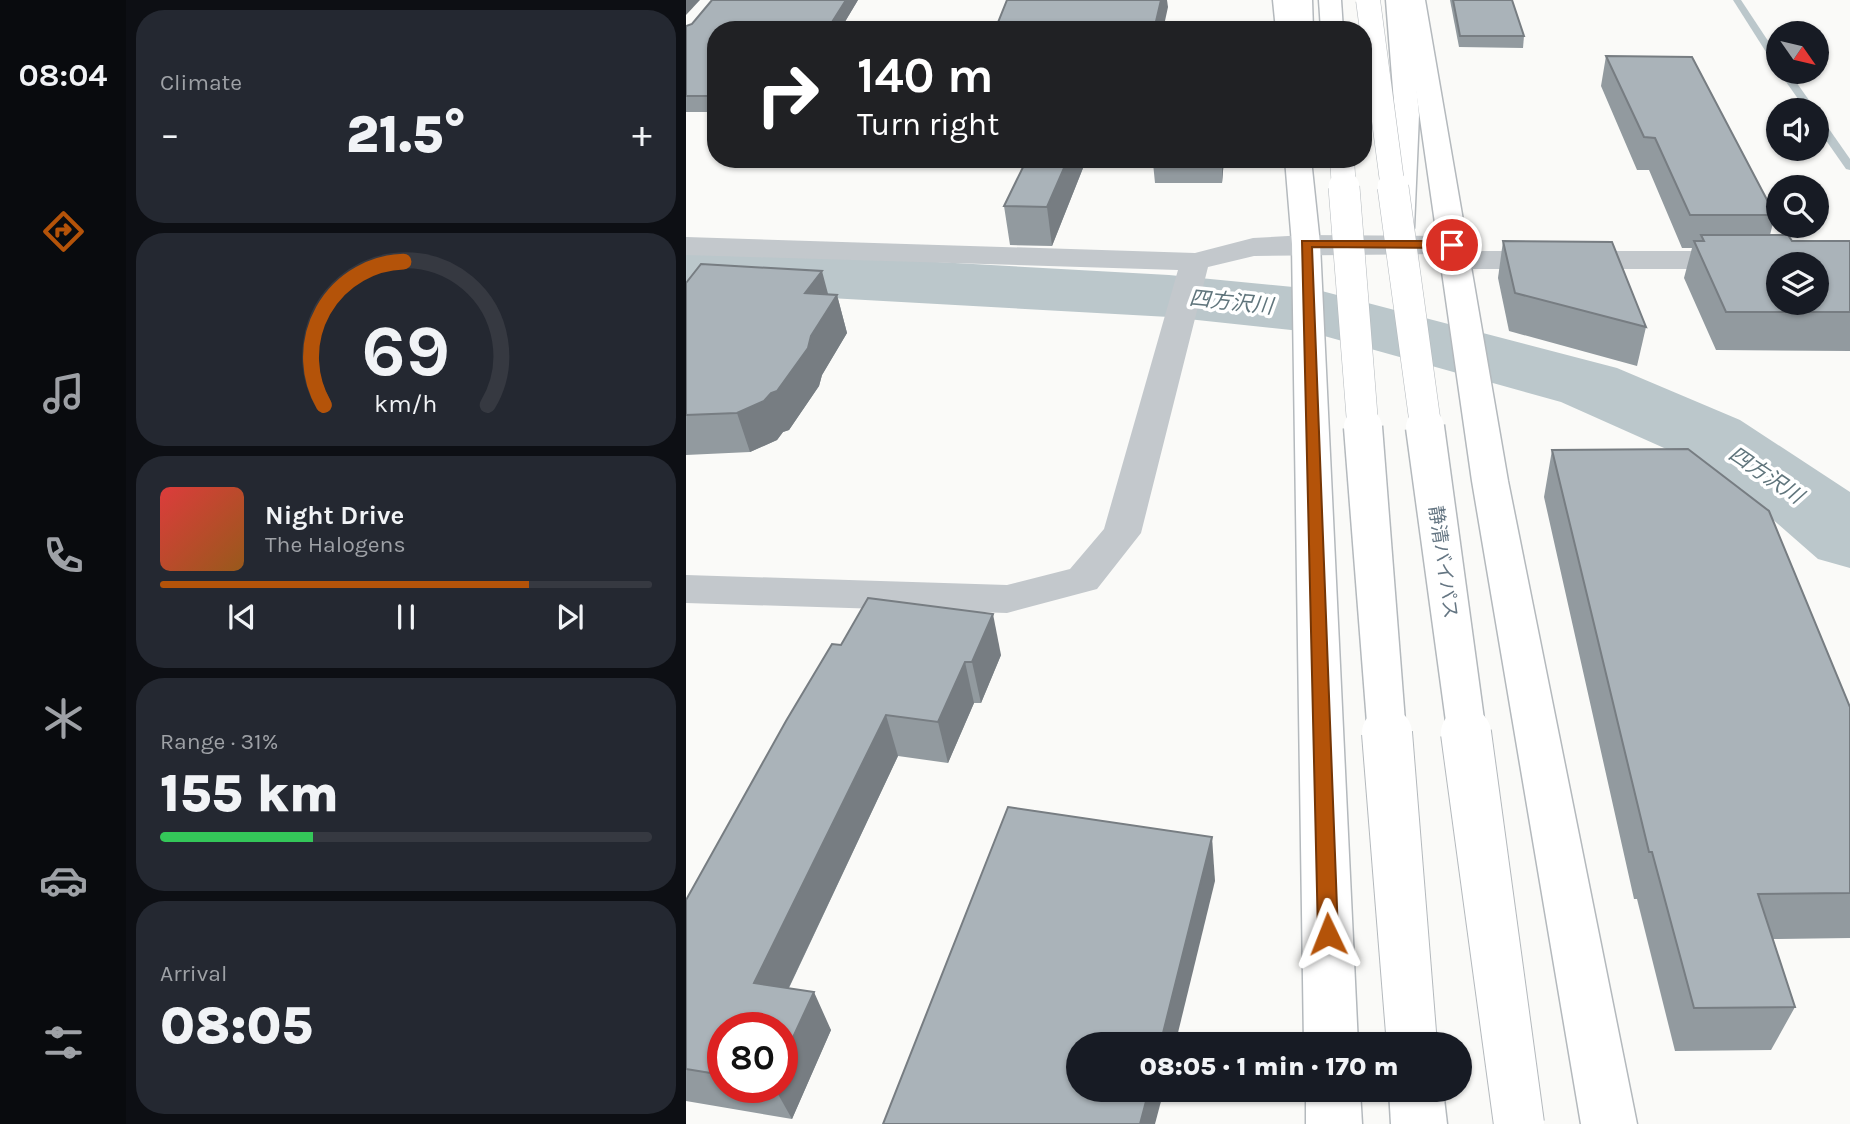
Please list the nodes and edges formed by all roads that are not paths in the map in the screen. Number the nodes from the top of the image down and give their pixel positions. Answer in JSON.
{"nodes":[{"id":1,"x":1284,"y":0,"type":"edge"},
{"id":2,"x":1301,"y":0,"type":"edge"},
{"id":3,"x":1330,"y":0,"type":"edge"},
{"id":4,"x":1368,"y":0,"type":"edge"},
{"id":5,"x":1397,"y":0,"type":"edge"},
{"id":6,"x":1414,"y":0,"type":"edge"},
{"id":7,"x":1286,"y":21,"type":"edge"},
{"id":8,"x":1302,"y":21,"type":"edge"},
{"id":9,"x":1331,"y":21,"type":"edge"},
{"id":10,"x":1371,"y":21,"type":"edge"},
{"id":11,"x":1372,"y":30,"type":"edge"},
{"id":12,"x":1299,"y":168,"type":"edge"},
{"id":13,"x":1319,"y":168,"type":"edge"},
{"id":14,"x":1343,"y":168,"type":"edge"},
{"id":15,"x":1399,"y":232,"type":"junction"},
{"id":16,"x":1306,"y":244,"type":"junction"},
{"id":17,"x":686,"y":246,"type":"edge"},
{"id":18,"x":1453,"y":252,"type":"junction"},
{"id":19,"x":1766,"y":260,"type":"edge"},
{"id":20,"x":1349,"y":261,"type":"junction"},
{"id":21,"x":1194,"y":269,"type":"junction"},
{"id":22,"x":686,"y":589,"type":"edge"},
{"id":23,"x":1331,"y":1032,"type":"edge"},
{"id":24,"x":1411,"y":1032,"type":"edge"},
{"id":25,"x":1333,"y":1102,"type":"edge"},
{"id":26,"x":1417,"y":1102,"type":"edge"},
{"id":27,"x":1334,"y":1124,"type":"edge"},
{"id":28,"x":1419,"y":1124,"type":"edge"},
{"id":29,"x":1519,"y":1124,"type":"edge"},
{"id":30,"x":1609,"y":1124,"type":"edge"}],
"edges":[{"from":1,"to":7,"type":"highway"},
{"from":2,"to":8,"type":"highway"},
{"from":3,"to":9,"type":"highway"},
{"from":4,"to":10,"type":"highway","name":"静清バイパス","bridge":true},
{"from":5,"to":15,"type":"highway","bridge":true},
{"from":6,"to":18,"type":"highway"},
{"from":11,"to":15,"type":"highway","name":"静清バイパス","bridge":true},
{"from":12,"to":16,"type":"highway"},
{"from":13,"to":20,"type":"highway","bridge":true},
{"from":14,"to":20,"type":"highway","bridge":true},
{"from":15,"to":29,"type":"highway","name":"静清バイパス","bridge":true},
{"from":16,"to":18,"type":"street"},
{"from":16,"to":21,"type":"street"},
{"from":16,"to":23,"type":"highway"},
{"from":17,"to":21,"type":"street"},
{"from":18,"to":19,"type":"street"},
{"from":18,"to":30,"type":"highway"},
{"from":20,"to":24,"type":"highway","bridge":true},
{"from":21,"to":22,"type":"street"},
{"from":25,"to":27,"type":"highway"},
{"from":26,"to":28,"type":"highway"}]}
